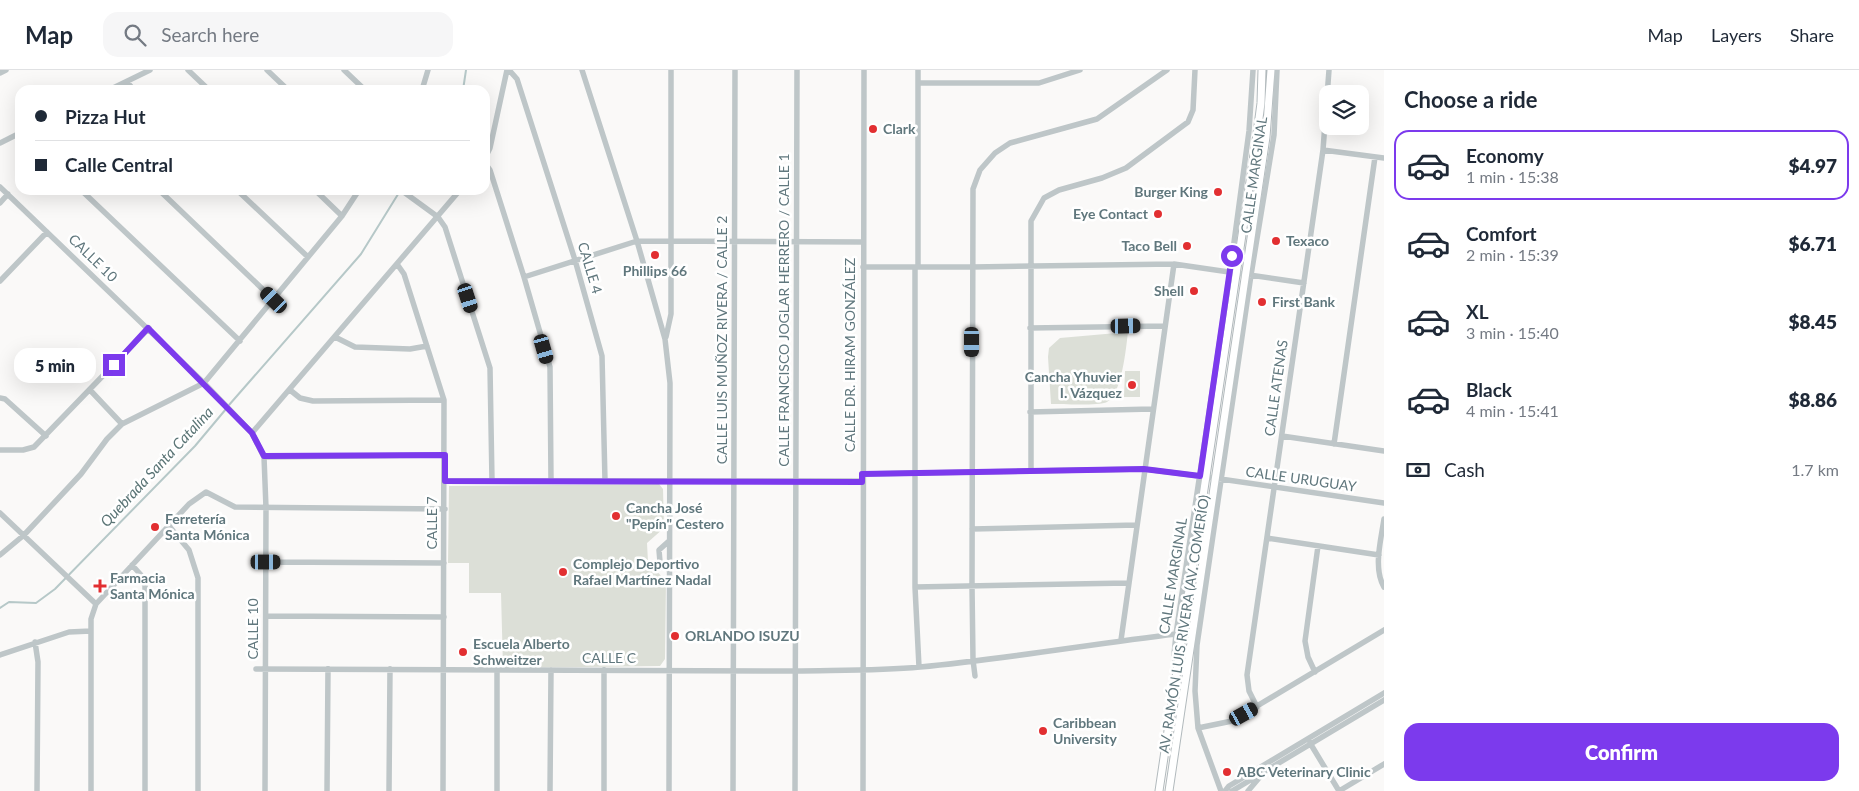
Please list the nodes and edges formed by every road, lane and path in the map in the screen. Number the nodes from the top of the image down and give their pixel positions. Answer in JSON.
{"nodes":[{"id":1,"x":6,"y":70,"type":"edge"},
{"id":2,"x":150,"y":70,"type":"edge"},
{"id":3,"x":188,"y":70,"type":"edge"},
{"id":4,"x":267,"y":70,"type":"edge"},
{"id":5,"x":344,"y":70,"type":"edge"},
{"id":6,"x":428,"y":70,"type":"edge"},
{"id":7,"x":508,"y":70,"type":"edge"},
{"id":8,"x":582,"y":70,"type":"edge"},
{"id":9,"x":671,"y":70,"type":"edge"},
{"id":10,"x":735,"y":70,"type":"edge"},
{"id":11,"x":797,"y":70,"type":"edge"},
{"id":12,"x":864,"y":70,"type":"edge"},
{"id":13,"x":918,"y":70,"type":"edge"},
{"id":14,"x":1080,"y":70,"type":"edge"},
{"id":15,"x":1167,"y":70,"type":"edge"},
{"id":16,"x":1195,"y":70,"type":"edge"},
{"id":17,"x":1253,"y":70,"type":"edge"},
{"id":18,"x":1262,"y":70,"type":"edge"},
{"id":19,"x":1271,"y":70,"type":"edge"},
{"id":20,"x":1277,"y":70,"type":"edge"},
{"id":21,"x":1329,"y":70,"type":"edge"},
{"id":22,"x":0,"y":73,"type":"edge"},
{"id":23,"x":126,"y":82,"type":"junction"},
{"id":24,"x":918,"y":83,"type":"junction"},
{"id":25,"x":120,"y":85,"type":"edge"},
{"id":26,"x":129,"y":85,"type":"edge"},
{"id":27,"x":204,"y":85,"type":"edge"},
{"id":28,"x":283,"y":85,"type":"edge"},
{"id":29,"x":360,"y":85,"type":"edge"},
{"id":30,"x":424,"y":85,"type":"edge"},
{"id":31,"x":15,"y":136,"type":"edge"},
{"id":32,"x":0,"y":143,"type":"edge"},
{"id":33,"x":490,"y":148,"type":"edge"},
{"id":34,"x":1324,"y":150,"type":"junction"},
{"id":35,"x":1375,"y":157,"type":"junction"},
{"id":36,"x":1384,"y":158,"type":"edge"},
{"id":37,"x":490,"y":170,"type":"edge"},
{"id":38,"x":0,"y":187,"type":"edge"},
{"id":39,"x":8,"y":194,"type":"junction"},
{"id":40,"x":86,"y":195,"type":"edge"},
{"id":41,"x":164,"y":195,"type":"edge"},
{"id":42,"x":242,"y":195,"type":"edge"},
{"id":43,"x":320,"y":195,"type":"edge"},
{"id":44,"x":356,"y":195,"type":"edge"},
{"id":45,"x":408,"y":195,"type":"edge"},
{"id":46,"x":456,"y":195,"type":"edge"},
{"id":47,"x":0,"y":203,"type":"edge"},
{"id":48,"x":342,"y":216,"type":"junction"},
{"id":49,"x":438,"y":216,"type":"junction"},
{"id":50,"x":47,"y":232,"type":"junction"},
{"id":51,"x":636,"y":241,"type":"junction"},
{"id":52,"x":734,"y":241,"type":"junction"},
{"id":53,"x":671,"y":242,"type":"junction"},
{"id":54,"x":797,"y":242,"type":"junction"},
{"id":55,"x":863,"y":242,"type":"junction"},
{"id":56,"x":308,"y":258,"type":"junction"},
{"id":57,"x":575,"y":260,"type":"junction"},
{"id":58,"x":397,"y":264,"type":"junction"},
{"id":59,"x":1174,"y":264,"type":"junction"},
{"id":60,"x":1030,"y":266,"type":"junction"},
{"id":61,"x":863,"y":267,"type":"junction"},
{"id":62,"x":916,"y":267,"type":"junction"},
{"id":63,"x":973,"y":267,"type":"junction"},
{"id":64,"x":1233,"y":272,"type":"junction"},
{"id":65,"x":1248,"y":275,"type":"junction"},
{"id":66,"x":524,"y":277,"type":"junction"},
{"id":67,"x":0,"y":281,"type":"edge"},
{"id":68,"x":1304,"y":283,"type":"junction"},
{"id":69,"x":274,"y":300,"type":"junction"},
{"id":70,"x":1164,"y":326,"type":"junction"},
{"id":71,"x":148,"y":328,"type":"junction"},
{"id":72,"x":1030,"y":328,"type":"junction"},
{"id":73,"x":335,"y":337,"type":"junction"},
{"id":74,"x":665,"y":339,"type":"junction"},
{"id":75,"x":240,"y":341,"type":"junction"},
{"id":76,"x":427,"y":346,"type":"junction"},
{"id":77,"x":204,"y":383,"type":"junction"},
{"id":78,"x":90,"y":390,"type":"junction"},
{"id":79,"x":290,"y":390,"type":"junction"},
{"id":80,"x":0,"y":398,"type":"edge"},
{"id":81,"x":444,"y":400,"type":"junction"},
{"id":82,"x":1152,"y":409,"type":"junction"},
{"id":83,"x":1030,"y":412,"type":"junction"},
{"id":84,"x":122,"y":424,"type":"junction"},
{"id":85,"x":252,"y":433,"type":"junction"},
{"id":86,"x":46,"y":436,"type":"junction"},
{"id":87,"x":1282,"y":436,"type":"junction"},
{"id":88,"x":1334,"y":444,"type":"junction"},
{"id":89,"x":0,"y":450,"type":"edge"},
{"id":90,"x":1384,"y":451,"type":"edge"},
{"id":91,"x":445,"y":455,"type":"junction"},
{"id":92,"x":264,"y":456,"type":"junction"},
{"id":93,"x":1144,"y":469,"type":"junction"},
{"id":94,"x":1030,"y":471,"type":"junction"},
{"id":95,"x":972,"y":472,"type":"junction"},
{"id":96,"x":915,"y":473,"type":"junction"},
{"id":97,"x":862,"y":474,"type":"junction"},
{"id":98,"x":1211,"y":478,"type":"junction"},
{"id":99,"x":445,"y":481,"type":"junction"},
{"id":100,"x":492,"y":481,"type":"junction"},
{"id":101,"x":552,"y":481,"type":"junction"},
{"id":102,"x":605,"y":481,"type":"junction"},
{"id":103,"x":669,"y":481,"type":"junction"},
{"id":104,"x":734,"y":482,"type":"junction"},
{"id":105,"x":796,"y":482,"type":"junction"},
{"id":106,"x":862,"y":482,"type":"junction"},
{"id":107,"x":1274,"y":487,"type":"junction"},
{"id":108,"x":1384,"y":503,"type":"edge"},
{"id":109,"x":266,"y":508,"type":"junction"},
{"id":110,"x":445,"y":509,"type":"junction"},
{"id":111,"x":0,"y":513,"type":"edge"},
{"id":112,"x":1384,"y":519,"type":"edge"},
{"id":113,"x":1136,"y":525,"type":"junction"},
{"id":114,"x":169,"y":526,"type":"junction"},
{"id":115,"x":972,"y":529,"type":"junction"},
{"id":116,"x":24,"y":535,"type":"junction"},
{"id":117,"x":1267,"y":538,"type":"junction"},
{"id":118,"x":669,"y":541,"type":"junction"},
{"id":119,"x":1318,"y":546,"type":"junction"},
{"id":120,"x":0,"y":555,"type":"edge"},
{"id":121,"x":1379,"y":555,"type":"junction"},
{"id":122,"x":266,"y":562,"type":"junction"},
{"id":123,"x":444,"y":563,"type":"junction"},
{"id":124,"x":132,"y":565,"type":"junction"},
{"id":125,"x":669,"y":570,"type":"junction"},
{"id":126,"x":1128,"y":583,"type":"junction"},
{"id":127,"x":972,"y":586,"type":"junction"},
{"id":128,"x":915,"y":587,"type":"junction"},
{"id":129,"x":1384,"y":587,"type":"edge"},
{"id":130,"x":96,"y":604,"type":"junction"},
{"id":131,"x":266,"y":616,"type":"junction"},
{"id":132,"x":444,"y":616,"type":"junction"},
{"id":133,"x":1384,"y":630,"type":"edge"},
{"id":134,"x":91,"y":631,"type":"junction"},
{"id":135,"x":1180,"y":634,"type":"junction"},
{"id":136,"x":1121,"y":640,"type":"junction"},
{"id":137,"x":35,"y":642,"type":"junction"},
{"id":138,"x":0,"y":655,"type":"edge"},
{"id":139,"x":973,"y":660,"type":"junction"},
{"id":140,"x":919,"y":667,"type":"junction"},
{"id":141,"x":256,"y":669,"type":"dead end"},
{"id":142,"x":266,"y":669,"type":"junction"},
{"id":143,"x":328,"y":669,"type":"junction"},
{"id":144,"x":862,"y":669,"type":"junction"},
{"id":145,"x":390,"y":670,"type":"junction"},
{"id":146,"x":444,"y":670,"type":"junction"},
{"id":147,"x":497,"y":670,"type":"junction"},
{"id":148,"x":551,"y":670,"type":"junction"},
{"id":149,"x":604,"y":670,"type":"junction"},
{"id":150,"x":669,"y":670,"type":"junction"},
{"id":151,"x":733,"y":671,"type":"junction"},
{"id":152,"x":795,"y":671,"type":"junction"},
{"id":153,"x":1315,"y":672,"type":"junction"},
{"id":154,"x":975,"y":676,"type":"dead end"},
{"id":155,"x":1384,"y":693,"type":"edge"},
{"id":156,"x":1384,"y":700,"type":"edge"},
{"id":157,"x":1256,"y":707,"type":"junction"},
{"id":158,"x":1198,"y":728,"type":"junction"},
{"id":159,"x":1310,"y":741,"type":"junction"},
{"id":160,"x":1384,"y":764,"type":"edge"},
{"id":161,"x":1264,"y":772,"type":"junction"},
{"id":162,"x":37,"y":791,"type":"edge"},
{"id":163,"x":91,"y":791,"type":"edge"},
{"id":164,"x":145,"y":791,"type":"edge"},
{"id":165,"x":198,"y":791,"type":"edge"},
{"id":166,"x":265,"y":791,"type":"edge"},
{"id":167,"x":327,"y":791,"type":"edge"},
{"id":168,"x":390,"y":791,"type":"edge"},
{"id":169,"x":443,"y":791,"type":"edge"},
{"id":170,"x":497,"y":791,"type":"edge"},
{"id":171,"x":550,"y":791,"type":"edge"},
{"id":172,"x":604,"y":791,"type":"edge"},
{"id":173,"x":669,"y":791,"type":"edge"},
{"id":174,"x":732,"y":791,"type":"edge"},
{"id":175,"x":795,"y":791,"type":"edge"},
{"id":176,"x":863,"y":791,"type":"edge"},
{"id":177,"x":1159,"y":791,"type":"edge"},
{"id":178,"x":1169,"y":791,"type":"edge"},
{"id":179,"x":1223,"y":791,"type":"edge"},
{"id":180,"x":1232,"y":791,"type":"edge"},
{"id":181,"x":1248,"y":791,"type":"edge"},
{"id":182,"x":1339,"y":791,"type":"edge"}],
"edges":[{"from":1,"to":22,"type":"street"},
{"from":2,"to":23,"type":"street"},
{"from":3,"to":27,"type":"street"},
{"from":4,"to":28,"type":"street"},
{"from":5,"to":29,"type":"street"},
{"from":6,"to":30,"type":"street"},
{"from":7,"to":33,"type":"street"},
{"from":7,"to":57,"type":"street","name":"CALLE 4"},
{"from":8,"to":51,"type":"street"},
{"from":9,"to":53,"type":"street"},
{"from":10,"to":52,"type":"street","name":"CALLE LUIS MUÑOZ RIVERA / CALLE 2"},
{"from":11,"to":54,"type":"street","name":"CALLE FRANCISCO JOGLAR HERRERO / CALLE 1"},
{"from":12,"to":55,"type":"street","name":"CALLE DR. HIRAM GONZÁLEZ"},
{"from":13,"to":24,"type":"street"},
{"from":14,"to":24,"type":"street"},
{"from":15,"to":63,"type":"street"},
{"from":16,"to":60,"type":"street"},
{"from":17,"to":64,"type":"street","name":"CALLE MARGINAL"},
{"from":18,"to":64,"type":"main road","name":"AV. RAMÓN LUIS RIVERA (AV. COMERÍO)"},
{"from":19,"to":65,"type":"main road","name":"AV. RAMÓN LUIS RIVERA (AV. COMERÍO)"},
{"from":20,"to":65,"type":"street","name":"CALLE MARGINAL"},
{"from":21,"to":34,"type":"street","name":"CALLE ATENAS"},
{"from":23,"to":25,"type":"street"},
{"from":23,"to":26,"type":"street"},
{"from":24,"to":62,"type":"street"},
{"from":31,"to":32,"type":"street"},
{"from":34,"to":35,"type":"street"},
{"from":34,"to":68,"type":"street","name":"CALLE ATENAS"},
{"from":35,"to":36,"type":"street"},
{"from":35,"to":88,"type":"street"},
{"from":37,"to":66,"type":"street"},
{"from":38,"to":39,"type":"street","name":"CALLE 10"},
{"from":39,"to":47,"type":"street"},
{"from":39,"to":50,"type":"street","name":"CALLE 10"},
{"from":40,"to":75,"type":"street"},
{"from":41,"to":69,"type":"street"},
{"from":42,"to":56,"type":"street"},
{"from":43,"to":48,"type":"street"},
{"from":44,"to":48,"type":"street"},
{"from":45,"to":49,"type":"street"},
{"from":46,"to":49,"type":"street"},
{"from":48,"to":56,"type":"street"},
{"from":49,"to":58,"type":"street"},
{"from":49,"to":100,"type":"street"},
{"from":50,"to":67,"type":"street"},
{"from":50,"to":71,"type":"street","name":"CALLE 10"},
{"from":51,"to":53,"type":"street"},
{"from":51,"to":57,"type":"street"},
{"from":51,"to":74,"type":"street"},
{"from":52,"to":53,"type":"street"},
{"from":52,"to":54,"type":"street"},
{"from":52,"to":104,"type":"street","name":"CALLE LUIS MUÑOZ RIVERA / CALLE 2"},
{"from":53,"to":74,"type":"street"},
{"from":54,"to":55,"type":"street"},
{"from":54,"to":105,"type":"street","name":"CALLE FRANCISCO JOGLAR HERRERO / CALLE 1"},
{"from":55,"to":61,"type":"street","name":"CALLE DR. HIRAM GONZÁLEZ"},
{"from":56,"to":69,"type":"street"},
{"from":57,"to":66,"type":"street"},
{"from":57,"to":102,"type":"street","name":"CALLE 4"},
{"from":58,"to":73,"type":"street"},
{"from":58,"to":76,"type":"street","name":"CALLE 7"},
{"from":59,"to":60,"type":"street"},
{"from":59,"to":64,"type":"street"},
{"from":59,"to":70,"type":"street"},
{"from":60,"to":63,"type":"street"},
{"from":60,"to":72,"type":"street"},
{"from":61,"to":62,"type":"street"},
{"from":61,"to":97,"type":"street","name":"CALLE DR. HIRAM GONZÁLEZ"},
{"from":62,"to":63,"type":"street"},
{"from":62,"to":96,"type":"street"},
{"from":63,"to":95,"type":"street"},
{"from":64,"to":65,"type":"street"},
{"from":64,"to":98,"type":"main road","name":"AV. RAMÓN LUIS RIVERA (AV. COMERÍO)"},
{"from":65,"to":68,"type":"street"},
{"from":65,"to":98,"type":"main road","name":"AV. RAMÓN LUIS RIVERA (AV. COMERÍO)"},
{"from":66,"to":101,"type":"street"},
{"from":68,"to":87,"type":"street","name":"CALLE ATENAS"},
{"from":69,"to":75,"type":"street"},
{"from":70,"to":72,"type":"street"},
{"from":70,"to":82,"type":"street"},
{"from":71,"to":77,"type":"street","name":"CALLE 10"},
{"from":71,"to":78,"type":"street"},
{"from":72,"to":83,"type":"street"},
{"from":73,"to":76,"type":"street"},
{"from":73,"to":79,"type":"street"},
{"from":74,"to":103,"type":"street"},
{"from":75,"to":77,"type":"street"},
{"from":76,"to":81,"type":"street","name":"CALLE 7"},
{"from":77,"to":84,"type":"street"},
{"from":77,"to":85,"type":"street","name":"CALLE 10"},
{"from":78,"to":84,"type":"street"},
{"from":78,"to":86,"type":"street"},
{"from":79,"to":81,"type":"street"},
{"from":79,"to":85,"type":"street"},
{"from":80,"to":86,"type":"street"},
{"from":81,"to":91,"type":"street","name":"CALLE 7"},
{"from":82,"to":83,"type":"street"},
{"from":82,"to":93,"type":"street"},
{"from":83,"to":94,"type":"street"},
{"from":84,"to":116,"type":"street"},
{"from":85,"to":92,"type":"street","name":"CALLE 10"},
{"from":86,"to":89,"type":"street"},
{"from":87,"to":88,"type":"street"},
{"from":87,"to":107,"type":"street","name":"CALLE ATENAS"},
{"from":88,"to":90,"type":"street"},
{"from":91,"to":92,"type":"street"},
{"from":91,"to":99,"type":"street","name":"CALLE 7"},
{"from":92,"to":109,"type":"street","name":"CALLE 10"},
{"from":93,"to":94,"type":"street","name":"CALLE URUGUAY"},
{"from":93,"to":98,"type":"street","name":"CALLE URUGUAY"},
{"from":93,"to":113,"type":"street"},
{"from":94,"to":95,"type":"street","name":"CALLE URUGUAY"},
{"from":95,"to":96,"type":"street","name":"CALLE URUGUAY"},
{"from":95,"to":115,"type":"street"},
{"from":96,"to":97,"type":"street","name":"CALLE URUGUAY"},
{"from":96,"to":128,"type":"street"},
{"from":97,"to":106,"type":"street","name":"CALLE DR. HIRAM GONZÁLEZ"},
{"from":98,"to":107,"type":"street","name":"CALLE URUGUAY"},
{"from":98,"to":135,"type":"main road","name":"AV. RAMÓN LUIS RIVERA (AV. COMERÍO)"},
{"from":98,"to":158,"type":"street"},
{"from":98,"to":178,"type":"main road","name":"AV. RAMÓN LUIS RIVERA (AV. COMERÍO)"},
{"from":99,"to":100,"type":"street"},
{"from":99,"to":110,"type":"street","name":"CALLE 7"},
{"from":100,"to":101,"type":"street"},
{"from":101,"to":102,"type":"street"},
{"from":102,"to":103,"type":"street"},
{"from":103,"to":104,"type":"street"},
{"from":103,"to":118,"type":"street"},
{"from":104,"to":105,"type":"street"},
{"from":104,"to":151,"type":"street","name":"CALLE LUIS MUÑOZ RIVERA / CALLE 2"},
{"from":105,"to":106,"type":"street"},
{"from":105,"to":152,"type":"street","name":"CALLE FRANCISCO JOGLAR HERRERO / CALLE 1"},
{"from":106,"to":144,"type":"street","name":"CALLE DR. HIRAM GONZÁLEZ"},
{"from":107,"to":108,"type":"street","name":"CALLE URUGUAY"},
{"from":107,"to":117,"type":"street","name":"CALLE ATENAS"},
{"from":109,"to":110,"type":"street"},
{"from":109,"to":114,"type":"street"},
{"from":109,"to":122,"type":"street","name":"CALLE 10"},
{"from":110,"to":123,"type":"street","name":"CALLE 7"},
{"from":111,"to":116,"type":"street"},
{"from":112,"to":121,"type":"street"},
{"from":113,"to":115,"type":"street"},
{"from":113,"to":126,"type":"street"},
{"from":114,"to":124,"type":"street"},
{"from":114,"to":165,"type":"street"},
{"from":115,"to":127,"type":"street"},
{"from":116,"to":120,"type":"street"},
{"from":116,"to":130,"type":"street"},
{"from":117,"to":119,"type":"street"},
{"from":117,"to":157,"type":"street","name":"CALLE ATENAS"},
{"from":118,"to":125,"type":"street"},
{"from":118,"to":125,"type":"street"},
{"from":119,"to":121,"type":"street"},
{"from":119,"to":153,"type":"street"},
{"from":121,"to":129,"type":"street"},
{"from":122,"to":123,"type":"street"},
{"from":122,"to":131,"type":"street","name":"CALLE 10"},
{"from":123,"to":132,"type":"street","name":"CALLE 7"},
{"from":124,"to":130,"type":"street"},
{"from":124,"to":164,"type":"street"},
{"from":125,"to":150,"type":"street"},
{"from":126,"to":127,"type":"street"},
{"from":126,"to":136,"type":"street"},
{"from":127,"to":128,"type":"street"},
{"from":127,"to":139,"type":"street"},
{"from":128,"to":140,"type":"street"},
{"from":130,"to":134,"type":"street"},
{"from":131,"to":132,"type":"street"},
{"from":131,"to":142,"type":"street","name":"CALLE 10"},
{"from":132,"to":146,"type":"street","name":"CALLE 7"},
{"from":133,"to":153,"type":"street"},
{"from":134,"to":137,"type":"street"},
{"from":134,"to":163,"type":"street"},
{"from":135,"to":136,"type":"street","name":"CALLE C"},
{"from":135,"to":177,"type":"main road","name":"AV. RAMÓN LUIS RIVERA (AV. COMERÍO)"},
{"from":136,"to":139,"type":"street","name":"CALLE C"},
{"from":137,"to":138,"type":"street"},
{"from":137,"to":162,"type":"street"},
{"from":139,"to":140,"type":"street","name":"CALLE C"},
{"from":139,"to":154,"type":"street"},
{"from":140,"to":144,"type":"street","name":"CALLE C"},
{"from":141,"to":142,"type":"street","name":"CALLE C"},
{"from":142,"to":143,"type":"street","name":"CALLE C"},
{"from":142,"to":166,"type":"street","name":"CALLE 10"},
{"from":143,"to":145,"type":"street","name":"CALLE C"},
{"from":143,"to":167,"type":"street"},
{"from":144,"to":152,"type":"street","name":"CALLE C"},
{"from":144,"to":176,"type":"street","name":"CALLE DR. HIRAM GONZÁLEZ"},
{"from":145,"to":146,"type":"street","name":"CALLE C"},
{"from":145,"to":168,"type":"street"},
{"from":146,"to":147,"type":"street","name":"CALLE C"},
{"from":146,"to":169,"type":"street","name":"CALLE 7"},
{"from":147,"to":148,"type":"street","name":"CALLE C"},
{"from":147,"to":170,"type":"street"},
{"from":148,"to":149,"type":"street","name":"CALLE C"},
{"from":148,"to":171,"type":"street"},
{"from":149,"to":150,"type":"street","name":"CALLE C"},
{"from":149,"to":172,"type":"street"},
{"from":150,"to":151,"type":"street","name":"CALLE C"},
{"from":150,"to":173,"type":"street"},
{"from":151,"to":152,"type":"street","name":"CALLE C"},
{"from":151,"to":174,"type":"street","name":"CALLE LUIS MUÑOZ RIVERA / CALLE 2"},
{"from":152,"to":175,"type":"street","name":"CALLE FRANCISCO JOGLAR HERRERO / CALLE 1"},
{"from":153,"to":157,"type":"street"},
{"from":155,"to":159,"type":"street"},
{"from":156,"to":159,"type":"street"},
{"from":157,"to":158,"type":"street"},
{"from":158,"to":179,"type":"street"},
{"from":159,"to":161,"type":"street"},
{"from":159,"to":179,"type":"street"},
{"from":159,"to":182,"type":"street"},
{"from":160,"to":182,"type":"street"},
{"from":161,"to":180,"type":"street"},
{"from":161,"to":181,"type":"street"}]}
